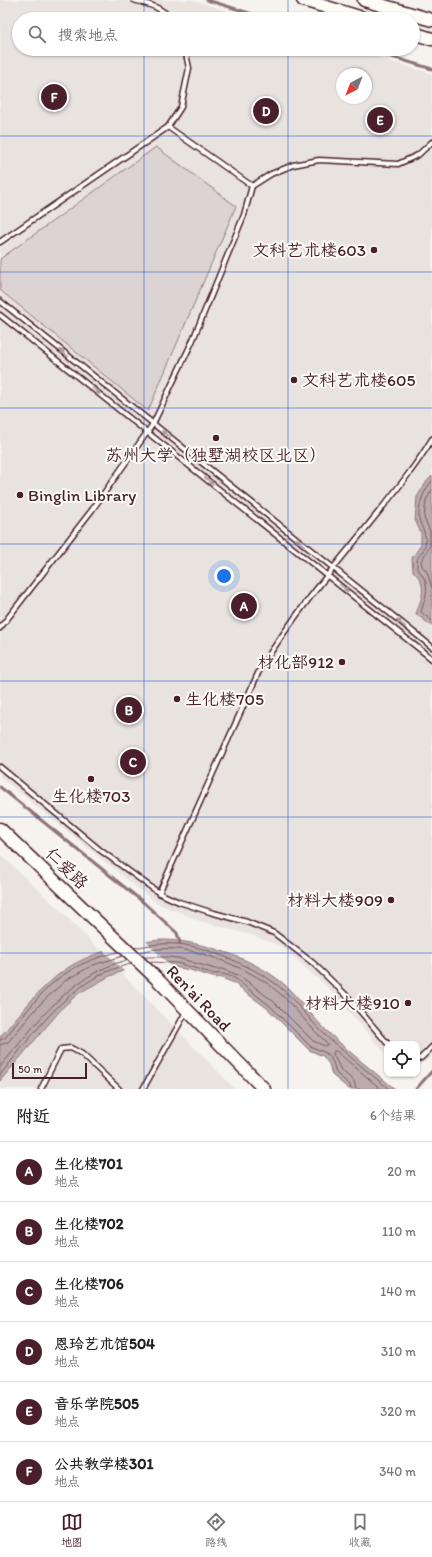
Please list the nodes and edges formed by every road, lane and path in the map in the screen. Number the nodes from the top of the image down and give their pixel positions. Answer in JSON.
{"nodes":[{"id":1,"x":134,"y":0,"type":"edge"},
{"id":2,"x":303,"y":0,"type":"edge"},
{"id":3,"x":364,"y":0,"type":"edge"},
{"id":4,"x":164,"y":12,"type":"edge"},
{"id":5,"x":343,"y":12,"type":"edge"},
{"id":6,"x":405,"y":12,"type":"edge"},
{"id":7,"x":420,"y":16,"type":"edge"},
{"id":8,"x":432,"y":20,"type":"edge"},
{"id":9,"x":420,"y":35,"type":"edge"},
{"id":10,"x":432,"y":39,"type":"edge"},
{"id":11,"x":186,"y":56,"type":"edge"},
{"id":12,"x":168,"y":127,"type":"junction"},
{"id":13,"x":432,"y":142,"type":"edge"},
{"id":14,"x":252,"y":186,"type":"junction"},
{"id":15,"x":0,"y":242,"type":"edge"},
{"id":16,"x":0,"y":301,"type":"edge"},
{"id":17,"x":0,"y":315,"type":"edge"},
{"id":18,"x":153,"y":424,"type":"junction"},
{"id":19,"x":148,"y":432,"type":"junction"},
{"id":20,"x":432,"y":438,"type":"edge"},
{"id":21,"x":333,"y":568,"type":"junction"},
{"id":22,"x":328,"y":575,"type":"junction"},
{"id":23,"x":0,"y":628,"type":"edge"},
{"id":24,"x":432,"y":647,"type":"edge"},
{"id":25,"x":432,"y":659,"type":"edge"},
{"id":26,"x":0,"y":767,"type":"edge"},
{"id":27,"x":0,"y":829,"type":"edge"},
{"id":28,"x":159,"y":893,"type":"junction"},
{"id":29,"x":109,"y":933,"type":"joint"},
{"id":30,"x":187,"y":1010,"type":"junction"},
{"id":31,"x":385,"y":1041,"type":"edge"},
{"id":32,"x":432,"y":1047,"type":"edge"},
{"id":33,"x":420,"y":1058,"type":"edge"},
{"id":34,"x":41,"y":1089,"type":"edge"},
{"id":35,"x":120,"y":1089,"type":"edge"},
{"id":36,"x":143,"y":1089,"type":"edge"},
{"id":37,"x":264,"y":1089,"type":"edge"}],
"edges":[{"from":1,"to":4,"type":"lane"},
{"from":2,"to":5,"type":"main road"},
{"from":3,"to":6,"type":"main road"},
{"from":7,"to":8,"type":"main road"},
{"from":9,"to":10,"type":"main road"},
{"from":11,"to":12,"type":"lane"},
{"from":12,"to":14,"type":"lane"},
{"from":12,"to":15,"type":"lane"},
{"from":13,"to":14,"type":"lane"},
{"from":14,"to":18,"type":"lane"},
{"from":18,"to":16,"type":"lane","one_way":true},
{"from":17,"to":19,"type":"lane","one_way":true},
{"from":18,"to":19,"type":"lane"},
{"from":21,"to":18,"type":"lane","one_way":true},
{"from":19,"to":22,"type":"lane","one_way":true},
{"from":19,"to":23,"type":"lane"},
{"from":20,"to":21,"type":"lane"},
{"from":21,"to":22,"type":"lane"},
{"from":24,"to":21,"type":"lane","one_way":true},
{"from":22,"to":25,"type":"lane","one_way":true},
{"from":22,"to":28,"type":"lane"},
{"from":26,"to":28,"type":"lane"},
{"from":27,"to":29,"type":"main road","name":"仁爱路"},
{"from":28,"to":31,"type":"lane"},
{"from":29,"to":30,"type":"main road","name":"Ren'ai Road"},
{"from":30,"to":36,"type":"lane"},
{"from":30,"to":37,"type":"main road","name":"Ren'ai Road"},
{"from":32,"to":33,"type":"lane"},
{"from":34,"to":35,"type":"lane"}]}
